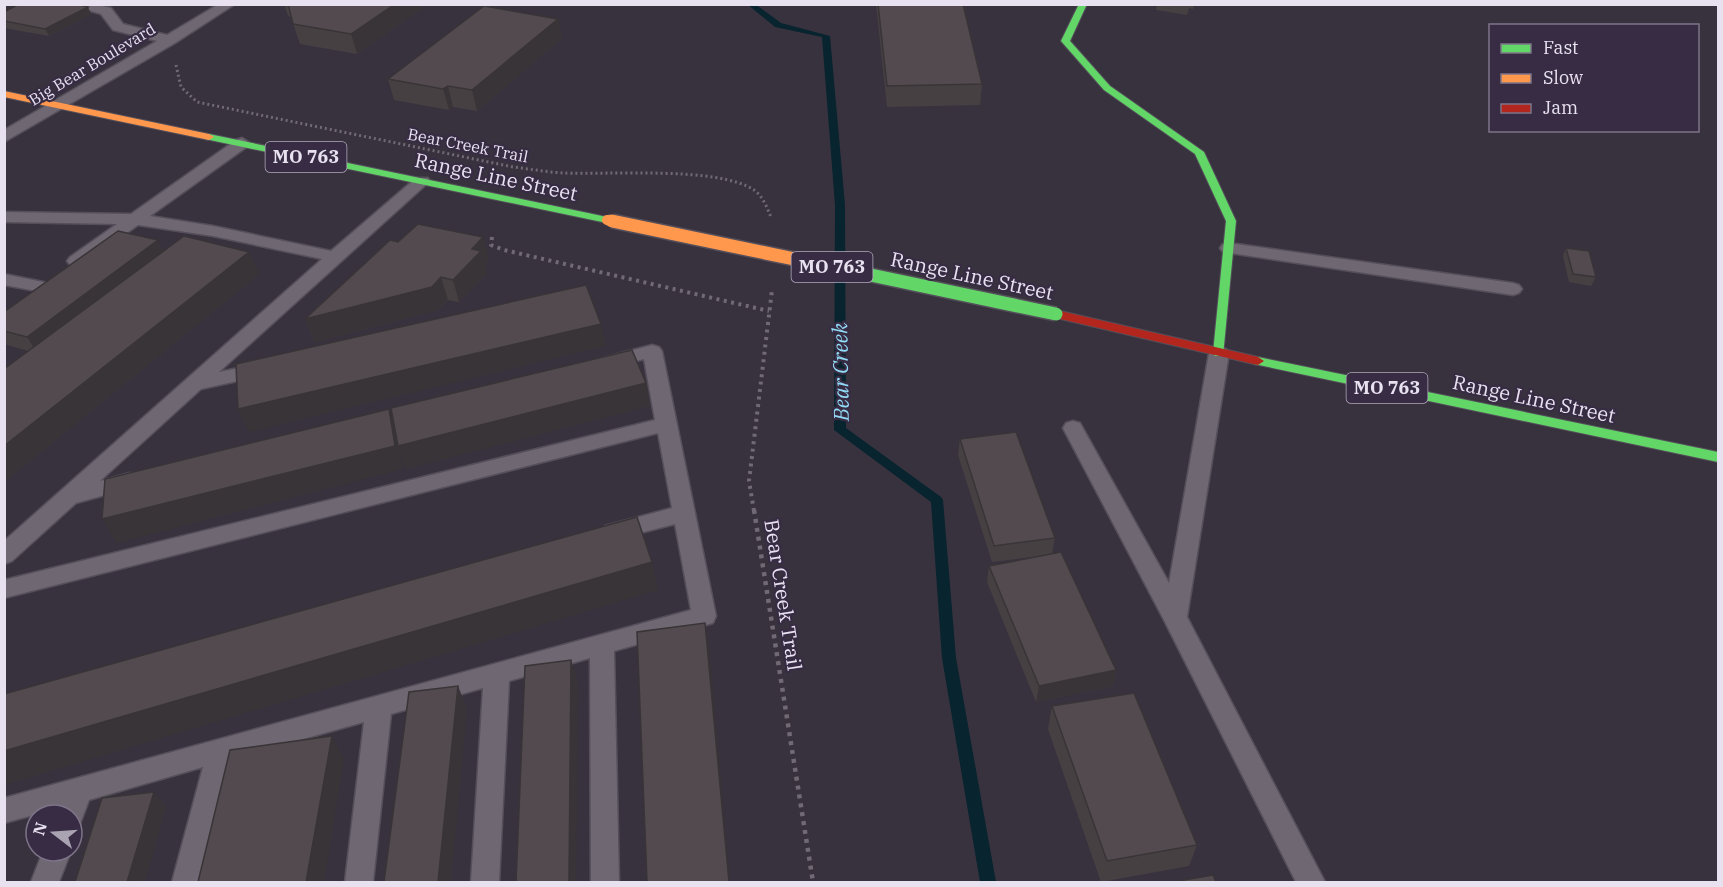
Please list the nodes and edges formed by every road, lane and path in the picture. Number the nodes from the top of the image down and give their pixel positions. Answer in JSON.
{"nodes":[{"id":1,"x":74,"y":4,"type":"edge"},
{"id":2,"x":229,"y":4,"type":"edge"},
{"id":3,"x":1083,"y":4,"type":"edge"},
{"id":4,"x":170,"y":39,"type":"junction"},
{"id":5,"x":179,"y":59,"type":"dead end"},
{"id":6,"x":4,"y":94,"type":"edge"},
{"id":7,"x":59,"y":105,"type":"junction"},
{"id":8,"x":4,"y":137,"type":"edge"},
{"id":9,"x":242,"y":143,"type":"junction"},
{"id":10,"x":422,"y":181,"type":"junction"},
{"id":11,"x":4,"y":217,"type":"edge"},
{"id":12,"x":134,"y":219,"type":"junction"},
{"id":13,"x":773,"y":225,"type":"dead end"},
{"id":14,"x":492,"y":237,"type":"dead end"},
{"id":15,"x":1229,"y":248,"type":"junction"},
{"id":16,"x":335,"y":257,"type":"junction"},
{"id":17,"x":4,"y":279,"type":"edge"},
{"id":18,"x":42,"y":287,"type":"junction"},
{"id":19,"x":772,"y":288,"type":"dead end"},
{"id":20,"x":1513,"y":289,"type":"dead end"},
{"id":21,"x":23,"y":301,"type":"edge"},
{"id":22,"x":769,"y":310,"type":"junction"},
{"id":23,"x":1219,"y":353,"type":"junction"},
{"id":24,"x":285,"y":364,"type":"edge"},
{"id":25,"x":583,"y":368,"type":"edge"},
{"id":26,"x":193,"y":385,"type":"junction"},
{"id":27,"x":666,"y":424,"type":"junction"},
{"id":28,"x":1073,"y":428,"type":"dead end"},
{"id":29,"x":1719,"y":457,"type":"edge"},
{"id":30,"x":147,"y":477,"type":"edge"},
{"id":31,"x":67,"y":497,"type":"junction"},
{"id":32,"x":684,"y":513,"type":"junction"},
{"id":33,"x":591,"y":538,"type":"edge"},
{"id":34,"x":4,"y":555,"type":"edge"},
{"id":35,"x":4,"y":589,"type":"edge"},
{"id":36,"x":1175,"y":617,"type":"junction"},
{"id":37,"x":602,"y":644,"type":"junction"},
{"id":38,"x":497,"y":673,"type":"junction"},
{"id":39,"x":379,"y":706,"type":"junction"},
{"id":40,"x":221,"y":750,"type":"junction"},
{"id":41,"x":80,"y":789,"type":"junction"},
{"id":42,"x":75,"y":803,"type":"edge"},
{"id":43,"x":4,"y":811,"type":"edge"},
{"id":44,"x":52,"y":863,"type":"edge"},
{"id":45,"x":45,"y":882,"type":"edge"},
{"id":46,"x":186,"y":882,"type":"edge"},
{"id":47,"x":359,"y":882,"type":"edge"},
{"id":48,"x":485,"y":882,"type":"edge"},
{"id":49,"x":605,"y":882,"type":"edge"},
{"id":50,"x":813,"y":882,"type":"edge"},
{"id":51,"x":1311,"y":882,"type":"edge"}],
"edges":[{"from":1,"to":4,"type":"lane"},
{"from":2,"to":4,"type":"lane","name":"Big Bear Boulevard"},
{"from":3,"to":15,"type":"main road"},
{"from":4,"to":7,"type":"lane","name":"Big Bear Boulevard"},
{"from":5,"to":13,"type":"path","name":"Bear Creek Trail"},
{"from":6,"to":7,"type":"main road","name":"Range Line Street","number":"MO 763"},
{"from":7,"to":8,"type":"lane","name":"Big Bear Boulevard"},
{"from":7,"to":9,"type":"main road","name":"Range Line Street","number":"MO 763"},
{"from":9,"to":10,"type":"main road","name":"Range Line Street","number":"MO 763"},
{"from":9,"to":12,"type":"lane"},
{"from":10,"to":16,"type":"lane"},
{"from":10,"to":23,"type":"main road","name":"Range Line Street","number":"MO 763","bridge":true},
{"from":11,"to":12,"type":"lane"},
{"from":12,"to":16,"type":"lane"},
{"from":12,"to":18,"type":"lane"},
{"from":14,"to":22,"type":"path"},
{"from":15,"to":20,"type":"lane"},
{"from":15,"to":23,"type":"main road"},
{"from":16,"to":26,"type":"lane"},
{"from":17,"to":18,"type":"lane"},
{"from":18,"to":21,"type":"lane"},
{"from":19,"to":22,"type":"path","name":"Bear Creek Trail"},
{"from":22,"to":50,"type":"path","name":"Bear Creek Trail"},
{"from":23,"to":29,"type":"main road","name":"Range Line Street","number":"MO 763"},
{"from":23,"to":36,"type":"lane"},
{"from":24,"to":26,"type":"lane"},
{"from":25,"to":27,"type":"lane"},
{"from":26,"to":31,"type":"lane"},
{"from":27,"to":32,"type":"lane"},
{"from":27,"to":35,"type":"lane"},
{"from":28,"to":36,"type":"lane"},
{"from":30,"to":31,"type":"lane"},
{"from":31,"to":34,"type":"lane"},
{"from":32,"to":33,"type":"lane"},
{"from":32,"to":37,"type":"lane"},
{"from":36,"to":51,"type":"lane"},
{"from":37,"to":38,"type":"lane"},
{"from":37,"to":49,"type":"lane"},
{"from":38,"to":39,"type":"lane"},
{"from":38,"to":48,"type":"lane"},
{"from":39,"to":40,"type":"lane"},
{"from":39,"to":47,"type":"lane"},
{"from":40,"to":41,"type":"lane"},
{"from":40,"to":46,"type":"lane"},
{"from":41,"to":42,"type":"lane"},
{"from":41,"to":43,"type":"lane"},
{"from":44,"to":45,"type":"lane"}]}
